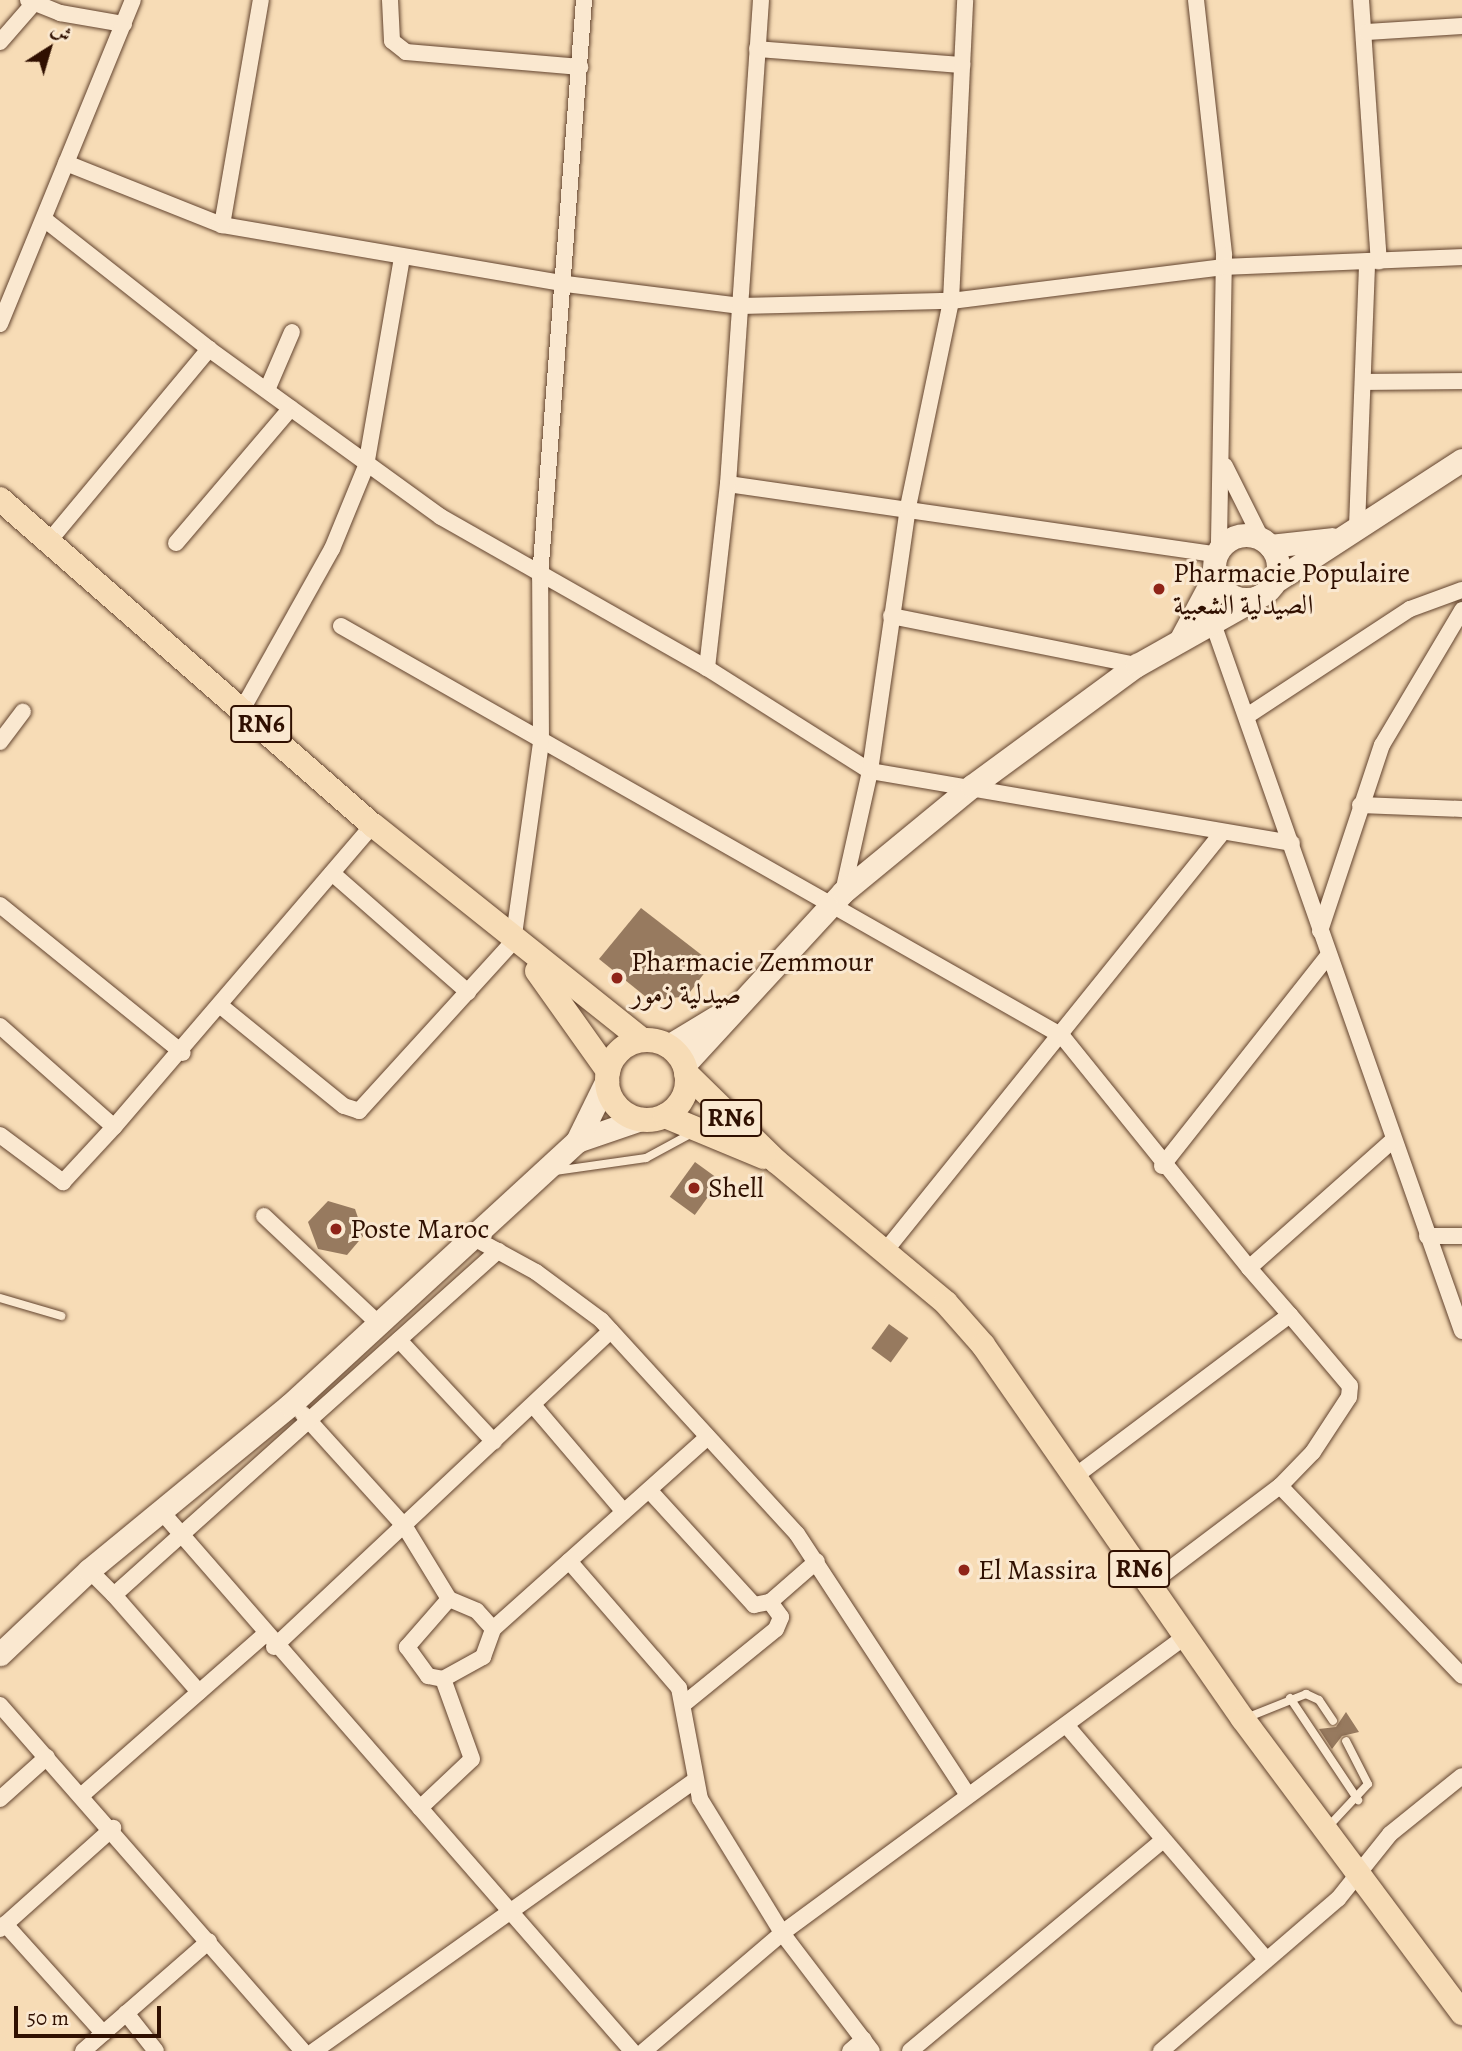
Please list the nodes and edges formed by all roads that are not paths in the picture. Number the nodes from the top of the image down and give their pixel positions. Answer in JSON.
{"nodes":[{"id":1,"x":133,"y":0,"type":"edge"},
{"id":2,"x":261,"y":0,"type":"edge"},
{"id":3,"x":390,"y":0,"type":"edge"},
{"id":4,"x":584,"y":0,"type":"edge"},
{"id":5,"x":761,"y":0,"type":"edge"},
{"id":6,"x":965,"y":0,"type":"edge"},
{"id":7,"x":1196,"y":0,"type":"edge"},
{"id":8,"x":1361,"y":0,"type":"edge"},
{"id":9,"x":31,"y":1,"type":"edge"},
{"id":10,"x":124,"y":24,"type":"junction"},
{"id":11,"x":1462,"y":26,"type":"edge"},
{"id":12,"x":1367,"y":32,"type":"junction"},
{"id":13,"x":0,"y":42,"type":"edge"},
{"id":14,"x":757,"y":49,"type":"junction"},
{"id":15,"x":962,"y":65,"type":"junction"},
{"id":16,"x":580,"y":67,"type":"junction"},
{"id":17,"x":66,"y":163,"type":"junction"},
{"id":18,"x":44,"y":219,"type":"junction"},
{"id":19,"x":222,"y":225,"type":"junction"},
{"id":20,"x":1462,"y":257,"type":"edge"},
{"id":21,"x":402,"y":258,"type":"junction"},
{"id":22,"x":1373,"y":262,"type":"junction"},
{"id":23,"x":1224,"y":267,"type":"junction"},
{"id":24,"x":566,"y":284,"type":"junction"},
{"id":25,"x":951,"y":301,"type":"junction"},
{"id":26,"x":741,"y":306,"type":"junction"},
{"id":27,"x":0,"y":324,"type":"edge"},
{"id":28,"x":292,"y":332,"type":"dead end"},
{"id":29,"x":209,"y":349,"type":"junction"},
{"id":30,"x":1462,"y":381,"type":"edge"},
{"id":31,"x":1366,"y":382,"type":"junction"},
{"id":32,"x":267,"y":390,"type":"junction"},
{"id":33,"x":291,"y":408,"type":"junction"},
{"id":34,"x":1462,"y":460,"type":"edge"},
{"id":35,"x":1224,"y":464,"type":"junction"},
{"id":36,"x":366,"y":466,"type":"junction"},
{"id":37,"x":728,"y":484,"type":"junction"},
{"id":38,"x":0,"y":499,"type":"edge"},
{"id":39,"x":908,"y":507,"type":"junction"},
{"id":40,"x":1357,"y":526,"type":"junction"},
{"id":41,"x":1335,"y":539,"type":"junction"},
{"id":42,"x":50,"y":540,"type":"junction"},
{"id":43,"x":176,"y":543,"type":"dead end"},
{"id":44,"x":1266,"y":543,"type":"junction"},
{"id":45,"x":1216,"y":560,"type":"junction"},
{"id":46,"x":540,"y":577,"type":"junction"},
{"id":47,"x":1268,"y":588,"type":"junction"},
{"id":48,"x":1462,"y":590,"type":"edge"},
{"id":49,"x":1197,"y":600,"type":"junction"},
{"id":50,"x":1462,"y":610,"type":"edge"},
{"id":51,"x":891,"y":616,"type":"junction"},
{"id":52,"x":1219,"y":625,"type":"junction"},
{"id":53,"x":341,"y":626,"type":"dead end"},
{"id":54,"x":1182,"y":637,"type":"junction"},
{"id":55,"x":1137,"y":665,"type":"junction"},
{"id":56,"x":707,"y":668,"type":"junction"},
{"id":57,"x":243,"y":708,"type":"junction"},
{"id":58,"x":23,"y":712,"type":"dead end"},
{"id":59,"x":1250,"y":714,"type":"junction"},
{"id":60,"x":0,"y":742,"type":"edge"},
{"id":61,"x":541,"y":743,"type":"junction"},
{"id":62,"x":870,"y":771,"type":"junction"},
{"id":63,"x":972,"y":786,"type":"junction"},
{"id":64,"x":1360,"y":805,"type":"junction"},
{"id":65,"x":1462,"y":809,"type":"edge"},
{"id":66,"x":373,"y":825,"type":"junction"},
{"id":67,"x":1222,"y":833,"type":"junction"},
{"id":68,"x":1292,"y":843,"type":"junction"},
{"id":69,"x":332,"y":873,"type":"junction"},
{"id":70,"x":838,"y":899,"type":"junction"},
{"id":71,"x":0,"y":905,"type":"edge"},
{"id":72,"x":1320,"y":931,"type":"junction"},
{"id":73,"x":517,"y":946,"type":"junction"},
{"id":74,"x":1327,"y":957,"type":"junction"},
{"id":75,"x":468,"y":992,"type":"junction"},
{"id":76,"x":222,"y":1007,"type":"junction"},
{"id":77,"x":0,"y":1026,"type":"edge"},
{"id":78,"x":1062,"y":1035,"type":"junction"},
{"id":79,"x":642,"y":1040,"type":"junction"},
{"id":80,"x":183,"y":1053,"type":"junction"},
{"id":81,"x":679,"y":1062,"type":"junction"},
{"id":82,"x":607,"y":1075,"type":"junction"},
{"id":83,"x":653,"y":1118,"type":"junction"},
{"id":84,"x":114,"y":1126,"type":"junction"},
{"id":85,"x":697,"y":1129,"type":"junction"},
{"id":86,"x":0,"y":1135,"type":"edge"},
{"id":87,"x":577,"y":1141,"type":"junction"},
{"id":88,"x":1391,"y":1142,"type":"junction"},
{"id":89,"x":777,"y":1162,"type":"junction"},
{"id":90,"x":1162,"y":1166,"type":"junction"},
{"id":91,"x":541,"y":1174,"type":"junction"},
{"id":92,"x":264,"y":1216,"type":"dead end"},
{"id":93,"x":1427,"y":1236,"type":"junction"},
{"id":94,"x":1462,"y":1236,"type":"edge"},
{"id":95,"x":471,"y":1237,"type":"junction"},
{"id":96,"x":886,"y":1250,"type":"junction"},
{"id":97,"x":498,"y":1251,"type":"junction"},
{"id":98,"x":1249,"y":1268,"type":"junction"},
{"id":99,"x":0,"y":1298,"type":"edge"},
{"id":100,"x":1290,"y":1315,"type":"junction"},
{"id":101,"x":61,"y":1316,"type":"dead end"},
{"id":102,"x":377,"y":1322,"type":"junction"},
{"id":103,"x":611,"y":1331,"type":"junction"},
{"id":104,"x":1462,"y":1331,"type":"edge"},
{"id":105,"x":399,"y":1340,"type":"junction"},
{"id":106,"x":290,"y":1405,"type":"junction"},
{"id":107,"x":533,"y":1405,"type":"junction"},
{"id":108,"x":310,"y":1418,"type":"junction"},
{"id":109,"x":708,"y":1437,"type":"junction"},
{"id":110,"x":494,"y":1442,"type":"junction"},
{"id":111,"x":1078,"y":1474,"type":"junction"},
{"id":112,"x":1280,"y":1486,"type":"junction"},
{"id":113,"x":649,"y":1490,"type":"junction"},
{"id":114,"x":161,"y":1511,"type":"junction"},
{"id":115,"x":624,"y":1512,"type":"junction"},
{"id":116,"x":405,"y":1527,"type":"junction"},
{"id":117,"x":178,"y":1535,"type":"junction"},
{"id":118,"x":569,"y":1561,"type":"junction"},
{"id":119,"x":817,"y":1561,"type":"junction"},
{"id":120,"x":89,"y":1570,"type":"junction"},
{"id":121,"x":1149,"y":1585,"type":"junction"},
{"id":122,"x":114,"y":1595,"type":"junction"},
{"id":123,"x":449,"y":1599,"type":"junction"},
{"id":124,"x":770,"y":1602,"type":"junction"},
{"id":125,"x":493,"y":1629,"type":"junction"},
{"id":126,"x":1186,"y":1636,"type":"junction"},
{"id":127,"x":269,"y":1641,"type":"junction"},
{"id":128,"x":0,"y":1654,"type":"edge"},
{"id":129,"x":1462,"y":1676,"type":"edge"},
{"id":130,"x":443,"y":1679,"type":"junction"},
{"id":131,"x":199,"y":1692,"type":"junction"},
{"id":132,"x":1290,"y":1698,"type":"junction"},
{"id":133,"x":685,"y":1703,"type":"junction"},
{"id":134,"x":0,"y":1705,"type":"edge"},
{"id":135,"x":1243,"y":1719,"type":"junction"},
{"id":136,"x":1333,"y":1721,"type":"dead end"},
{"id":137,"x":1066,"y":1725,"type":"junction"},
{"id":138,"x":1346,"y":1741,"type":"dead end"},
{"id":139,"x":47,"y":1757,"type":"junction"},
{"id":140,"x":1462,"y":1776,"type":"edge"},
{"id":141,"x":692,"y":1782,"type":"junction"},
{"id":142,"x":967,"y":1794,"type":"junction"},
{"id":143,"x":82,"y":1795,"type":"junction"},
{"id":144,"x":0,"y":1799,"type":"edge"},
{"id":145,"x":1358,"y":1800,"type":"junction"},
{"id":146,"x":420,"y":1808,"type":"junction"},
{"id":147,"x":113,"y":1828,"type":"junction"},
{"id":148,"x":1325,"y":1830,"type":"junction"},
{"id":149,"x":1163,"y":1840,"type":"junction"},
{"id":150,"x":1359,"y":1877,"type":"junction"},
{"id":151,"x":507,"y":1910,"type":"junction"},
{"id":152,"x":2,"y":1926,"type":"edge"},
{"id":153,"x":782,"y":1933,"type":"junction"},
{"id":154,"x":209,"y":1941,"type":"junction"},
{"id":155,"x":1266,"y":1959,"type":"junction"},
{"id":156,"x":126,"y":2013,"type":"junction"},
{"id":157,"x":1462,"y":2013,"type":"edge"},
{"id":158,"x":103,"y":2033,"type":"junction"},
{"id":159,"x":868,"y":2045,"type":"edge"},
{"id":160,"x":83,"y":2051,"type":"edge"},
{"id":161,"x":156,"y":2051,"type":"edge"},
{"id":162,"x":303,"y":2051,"type":"edge"},
{"id":163,"x":314,"y":2051,"type":"edge"},
{"id":164,"x":632,"y":2051,"type":"edge"},
{"id":165,"x":643,"y":2051,"type":"edge"},
{"id":166,"x":850,"y":2051,"type":"edge"},
{"id":167,"x":910,"y":2051,"type":"edge"},
{"id":168,"x":1161,"y":2051,"type":"edge"}],
"edges":[{"from":1,"to":10,"type":"street"},
{"from":2,"to":19,"type":"street"},
{"from":3,"to":16,"type":"street"},
{"from":4,"to":16,"type":"street"},
{"from":5,"to":14,"type":"street"},
{"from":6,"to":15,"type":"street"},
{"from":7,"to":23,"type":"street"},
{"from":8,"to":12,"type":"street"},
{"from":9,"to":10,"type":"street"},
{"from":9,"to":13,"type":"street"},
{"from":10,"to":17,"type":"street"},
{"from":11,"to":12,"type":"street"},
{"from":12,"to":22,"type":"street"},
{"from":14,"to":15,"type":"street"},
{"from":14,"to":26,"type":"street"},
{"from":15,"to":25,"type":"street"},
{"from":16,"to":24,"type":"street"},
{"from":17,"to":18,"type":"street"},
{"from":17,"to":19,"type":"street"},
{"from":18,"to":27,"type":"street"},
{"from":18,"to":29,"type":"street"},
{"from":19,"to":21,"type":"street"},
{"from":20,"to":22,"type":"street"},
{"from":21,"to":24,"type":"street"},
{"from":21,"to":36,"type":"street"},
{"from":22,"to":23,"type":"street"},
{"from":22,"to":31,"type":"street"},
{"from":23,"to":25,"type":"street"},
{"from":23,"to":35,"type":"street"},
{"from":24,"to":26,"type":"street"},
{"from":24,"to":46,"type":"street"},
{"from":25,"to":26,"type":"street"},
{"from":25,"to":39,"type":"street"},
{"from":26,"to":37,"type":"street"},
{"from":28,"to":32,"type":"street"},
{"from":29,"to":32,"type":"street"},
{"from":29,"to":42,"type":"street"},
{"from":30,"to":31,"type":"street"},
{"from":31,"to":40,"type":"street"},
{"from":32,"to":33,"type":"street"},
{"from":33,"to":36,"type":"street"},
{"from":33,"to":43,"type":"street"},
{"from":34,"to":40,"type":"main road"},
{"from":35,"to":44,"type":"street"},
{"from":35,"to":45,"type":"street"},
{"from":36,"to":46,"type":"street"},
{"from":36,"to":57,"type":"street"},
{"from":37,"to":39,"type":"street"},
{"from":37,"to":56,"type":"street"},
{"from":38,"to":42,"type":"main road","number":"RN6"},
{"from":39,"to":45,"type":"street"},
{"from":39,"to":51,"type":"street"},
{"from":40,"to":41,"type":"main road"},
{"from":41,"to":44,"type":"main road"},
{"from":41,"to":47,"type":"main road"},
{"from":42,"to":57,"type":"main road","number":"RN6"},
{"from":44,"to":45,"type":"main road"},
{"from":44,"to":47,"type":"main road"},
{"from":45,"to":47,"type":"main road"},
{"from":45,"to":49,"type":"main road"},
{"from":46,"to":56,"type":"street"},
{"from":46,"to":61,"type":"street"},
{"from":47,"to":52,"type":"main road"},
{"from":48,"to":59,"type":"street"},
{"from":49,"to":52,"type":"street"},
{"from":49,"to":54,"type":"main road"},
{"from":50,"to":64,"type":"street"},
{"from":51,"to":55,"type":"street"},
{"from":51,"to":62,"type":"street"},
{"from":52,"to":54,"type":"main road"},
{"from":52,"to":59,"type":"street"},
{"from":53,"to":61,"type":"street"},
{"from":54,"to":55,"type":"main road"},
{"from":55,"to":63,"type":"main road"},
{"from":56,"to":62,"type":"street"},
{"from":57,"to":66,"type":"main road","number":"RN6"},
{"from":58,"to":60,"type":"street"},
{"from":59,"to":68,"type":"street"},
{"from":61,"to":70,"type":"street"},
{"from":61,"to":73,"type":"street"},
{"from":62,"to":63,"type":"street"},
{"from":62,"to":70,"type":"street"},
{"from":63,"to":67,"type":"street"},
{"from":63,"to":70,"type":"main road"},
{"from":64,"to":65,"type":"street"},
{"from":64,"to":72,"type":"street"},
{"from":66,"to":69,"type":"street"},
{"from":66,"to":73,"type":"main road","number":"RN6"},
{"from":67,"to":68,"type":"street"},
{"from":67,"to":78,"type":"street"},
{"from":68,"to":72,"type":"street"},
{"from":69,"to":75,"type":"street"},
{"from":69,"to":76,"type":"street"},
{"from":70,"to":78,"type":"street"},
{"from":70,"to":81,"type":"main road"},
{"from":71,"to":80,"type":"street"},
{"from":72,"to":74,"type":"street"},
{"from":73,"to":75,"type":"street"},
{"from":73,"to":79,"type":"main road","number":"RN6"},
{"from":73,"to":82,"type":"main road","number":"RN6"},
{"from":74,"to":88,"type":"street"},
{"from":74,"to":90,"type":"street"},
{"from":75,"to":76,"type":"street"},
{"from":76,"to":80,"type":"street"},
{"from":77,"to":84,"type":"street"},
{"from":78,"to":90,"type":"street"},
{"from":78,"to":96,"type":"street"},
{"from":79,"to":81,"type":"main road","number":"RN6"},
{"from":79,"to":82,"type":"main road"},
{"from":80,"to":84,"type":"street"},
{"from":81,"to":83,"type":"main road","number":"RN6"},
{"from":81,"to":89,"type":"main road","number":"RN6"},
{"from":82,"to":83,"type":"main road","number":"RN6"},
{"from":82,"to":87,"type":"main road"},
{"from":83,"to":85,"type":"main road","number":"RN6"},
{"from":83,"to":87,"type":"main road"},
{"from":84,"to":86,"type":"street"},
{"from":85,"to":89,"type":"main road","number":"RN6"},
{"from":85,"to":91,"type":"lane"},
{"from":87,"to":91,"type":"main road"},
{"from":88,"to":93,"type":"street"},
{"from":88,"to":98,"type":"street"},
{"from":89,"to":96,"type":"main road","number":"RN6"},
{"from":90,"to":98,"type":"street"},
{"from":91,"to":95,"type":"main road"},
{"from":92,"to":102,"type":"street"},
{"from":93,"to":94,"type":"street"},
{"from":93,"to":104,"type":"street"},
{"from":95,"to":97,"type":"street"},
{"from":95,"to":102,"type":"main road"},
{"from":96,"to":111,"type":"main road","number":"RN6"},
{"from":97,"to":103,"type":"street"},
{"from":97,"to":105,"type":"street"},
{"from":98,"to":100,"type":"street"},
{"from":99,"to":101,"type":"lane"},
{"from":100,"to":111,"type":"street"},
{"from":100,"to":112,"type":"street"},
{"from":102,"to":106,"type":"main road"},
{"from":103,"to":107,"type":"street"},
{"from":103,"to":109,"type":"street"},
{"from":105,"to":108,"type":"street"},
{"from":105,"to":110,"type":"street"},
{"from":106,"to":108,"type":"street"},
{"from":106,"to":114,"type":"main road"},
{"from":107,"to":110,"type":"street"},
{"from":107,"to":115,"type":"street"},
{"from":108,"to":116,"type":"street"},
{"from":108,"to":117,"type":"street"},
{"from":109,"to":113,"type":"street"},
{"from":109,"to":119,"type":"street"},
{"from":110,"to":116,"type":"street"},
{"from":111,"to":121,"type":"main road","number":"RN6"},
{"from":112,"to":121,"type":"street"},
{"from":112,"to":129,"type":"street"},
{"from":113,"to":115,"type":"street"},
{"from":113,"to":124,"type":"street"},
{"from":114,"to":117,"type":"street"},
{"from":114,"to":120,"type":"main road"},
{"from":115,"to":118,"type":"street"},
{"from":116,"to":123,"type":"street"},
{"from":116,"to":127,"type":"street"},
{"from":117,"to":122,"type":"street"},
{"from":117,"to":127,"type":"street"},
{"from":118,"to":125,"type":"street"},
{"from":118,"to":133,"type":"street"},
{"from":119,"to":124,"type":"street"},
{"from":119,"to":142,"type":"street"},
{"from":120,"to":122,"type":"street"},
{"from":120,"to":128,"type":"main road"},
{"from":121,"to":126,"type":"main road","number":"RN6"},
{"from":122,"to":131,"type":"street"},
{"from":123,"to":125,"type":"street"},
{"from":123,"to":130,"type":"street"},
{"from":124,"to":133,"type":"street"},
{"from":125,"to":130,"type":"street"},
{"from":126,"to":135,"type":"main road","number":"RN6"},
{"from":126,"to":137,"type":"street"},
{"from":127,"to":131,"type":"street"},
{"from":127,"to":146,"type":"street"},
{"from":130,"to":146,"type":"street"},
{"from":131,"to":143,"type":"street"},
{"from":132,"to":135,"type":"lane"},
{"from":132,"to":136,"type":"lane"},
{"from":132,"to":145,"type":"lane"},
{"from":133,"to":141,"type":"street"},
{"from":134,"to":139,"type":"street"},
{"from":135,"to":148,"type":"main road","number":"RN6"},
{"from":137,"to":142,"type":"street"},
{"from":137,"to":149,"type":"street"},
{"from":138,"to":145,"type":"lane"},
{"from":139,"to":143,"type":"street"},
{"from":139,"to":144,"type":"street"},
{"from":140,"to":150,"type":"street"},
{"from":141,"to":151,"type":"street"},
{"from":141,"to":153,"type":"street"},
{"from":142,"to":153,"type":"street"},
{"from":143,"to":147,"type":"street"},
{"from":145,"to":148,"type":"lane"},
{"from":146,"to":151,"type":"street"},
{"from":147,"to":152,"type":"street"},
{"from":147,"to":154,"type":"street"},
{"from":148,"to":150,"type":"main road","number":"RN6"},
{"from":149,"to":155,"type":"street"},
{"from":149,"to":167,"type":"street"},
{"from":150,"to":155,"type":"street"},
{"from":150,"to":157,"type":"main road","number":"RN6"},
{"from":151,"to":163,"type":"street"},
{"from":151,"to":164,"type":"street"},
{"from":152,"to":158,"type":"street"},
{"from":153,"to":159,"type":"street"},
{"from":153,"to":165,"type":"street"},
{"from":154,"to":156,"type":"street"},
{"from":154,"to":162,"type":"street"},
{"from":155,"to":168,"type":"street"},
{"from":156,"to":158,"type":"street"},
{"from":156,"to":161,"type":"street"},
{"from":158,"to":160,"type":"street"},
{"from":159,"to":166,"type":"street"}]}
